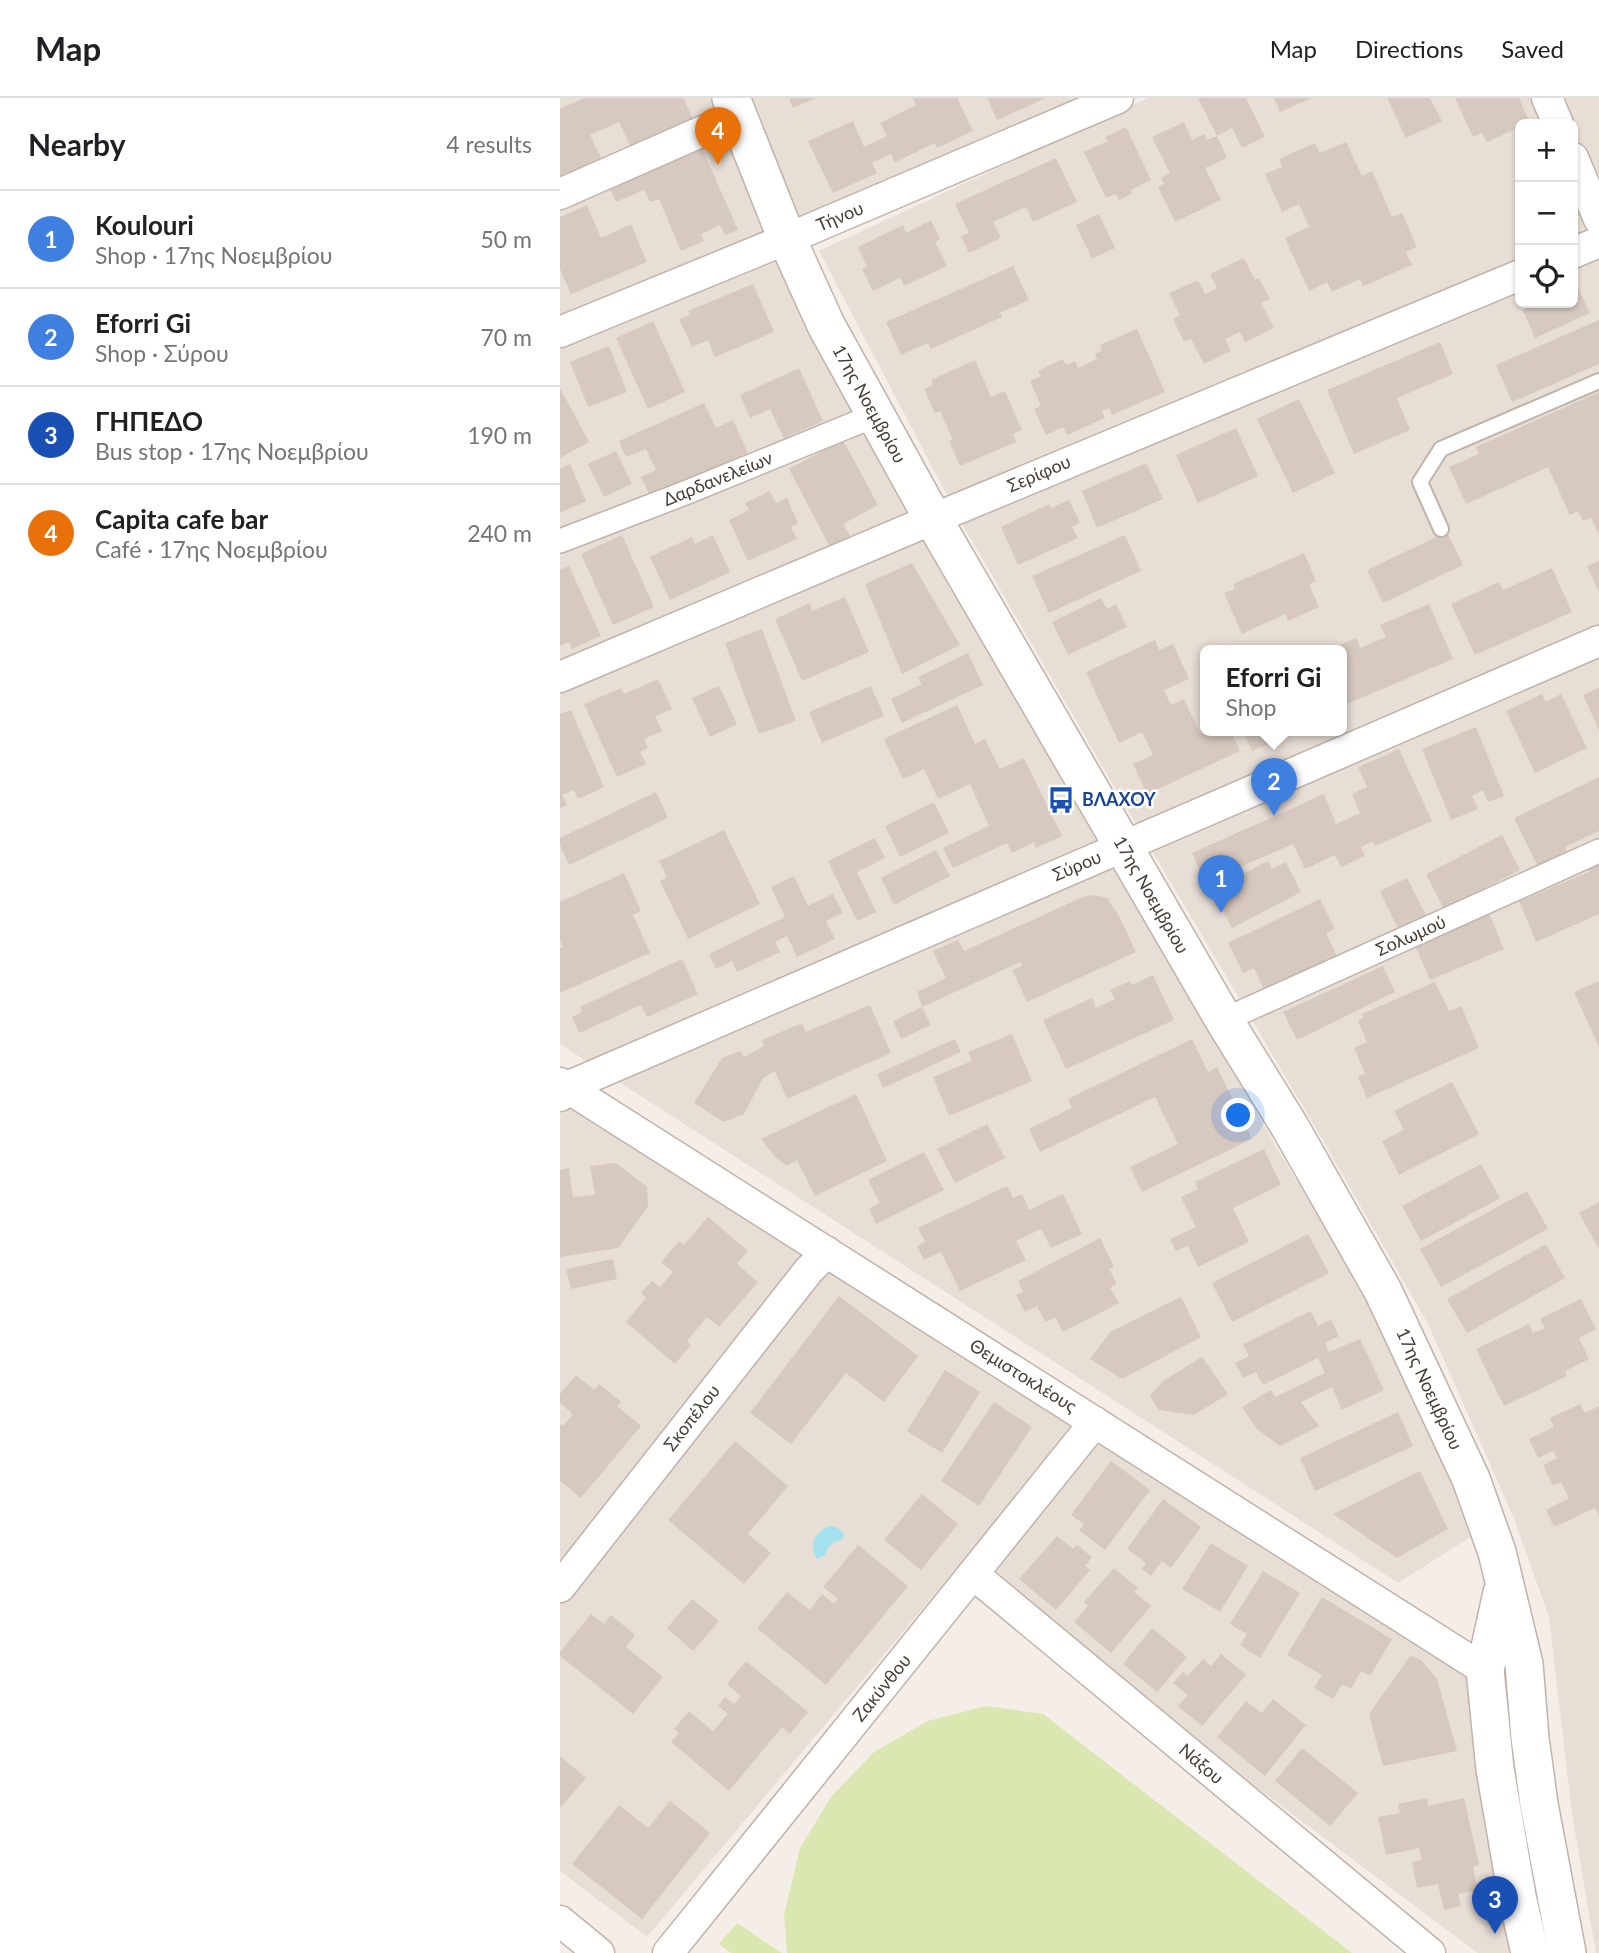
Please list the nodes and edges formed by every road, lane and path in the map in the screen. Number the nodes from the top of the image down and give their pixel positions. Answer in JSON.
{"nodes":[{"id":1,"x":1118,"y":98,"type":"edge"},
{"id":2,"x":1547,"y":98,"type":"edge"},
{"id":3,"x":734,"y":107,"type":"edge"},
{"id":4,"x":1556,"y":119,"type":"edge"},
{"id":5,"x":1578,"y":170,"type":"edge"},
{"id":6,"x":560,"y":194,"type":"edge"},
{"id":7,"x":1599,"y":219,"type":"edge"},
{"id":8,"x":787,"y":239,"type":"junction"},
{"id":9,"x":1599,"y":242,"type":"edge"},
{"id":10,"x":1578,"y":251,"type":"edge"},
{"id":11,"x":1515,"y":277,"type":"edge"},
{"id":12,"x":560,"y":332,"type":"edge"},
{"id":13,"x":1599,"y":381,"type":"edge"},
{"id":14,"x":876,"y":415,"type":"junction"},
{"id":15,"x":933,"y":519,"type":"junction"},
{"id":16,"x":1441,"y":528,"type":"dead end"},
{"id":17,"x":560,"y":541,"type":"edge"},
{"id":18,"x":1599,"y":641,"type":"edge"},
{"id":19,"x":560,"y":677,"type":"edge"},
{"id":20,"x":1122,"y":846,"type":"junction"},
{"id":21,"x":1599,"y":851,"type":"edge"},
{"id":22,"x":1224,"y":1020,"type":"junction"},
{"id":23,"x":562,"y":1089,"type":"edge"},
{"id":24,"x":827,"y":1252,"type":"junction"},
{"id":25,"x":1095,"y":1422,"type":"junction"},
{"id":26,"x":973,"y":1574,"type":"junction"},
{"id":27,"x":1504,"y":1585,"type":"junction"},
{"id":28,"x":560,"y":1587,"type":"edge"},
{"id":29,"x":1485,"y":1670,"type":"junction"},
{"id":30,"x":560,"y":1921,"type":"edge"},
{"id":31,"x":599,"y":1953,"type":"edge"},
{"id":32,"x":668,"y":1953,"type":"edge"},
{"id":33,"x":1430,"y":1953,"type":"edge"},
{"id":34,"x":1530,"y":1953,"type":"edge"},
{"id":35,"x":1567,"y":1953,"type":"edge"}],
"edges":[{"from":1,"to":8,"type":"street","name":"Τήνου"},
{"from":2,"to":4,"type":"street"},
{"from":3,"to":6,"type":"street"},
{"from":3,"to":8,"type":"street","name":"17ης Νοεμβρίου"},
{"from":5,"to":7,"type":"street"},
{"from":8,"to":12,"type":"street","name":"Τήνου"},
{"from":8,"to":14,"type":"street","name":"17ης Νοεμβρίου"},
{"from":9,"to":10,"type":"street"},
{"from":11,"to":15,"type":"street","name":"Σερίφου"},
{"from":13,"to":16,"type":"lane"},
{"from":14,"to":15,"type":"street","name":"17ης Νοεμβρίου"},
{"from":14,"to":17,"type":"street","name":"Δαρδανελείων"},
{"from":15,"to":19,"type":"street","name":"Σερίφου"},
{"from":15,"to":20,"type":"street","name":"17ης Νοεμβρίου"},
{"from":18,"to":20,"type":"street","name":"Σύρου"},
{"from":20,"to":22,"type":"street","name":"17ης Νοεμβρίου"},
{"from":20,"to":23,"type":"street","name":"Σύρου"},
{"from":21,"to":22,"type":"street","name":"Σολωμού"},
{"from":22,"to":27,"type":"street","name":"17ης Νοεμβρίου"},
{"from":23,"to":24,"type":"street","name":"Θεμιστοκλέους"},
{"from":24,"to":25,"type":"street","name":"Θεμιστοκλέους"},
{"from":24,"to":28,"type":"street","name":"Σκοπέλου"},
{"from":25,"to":26,"type":"street","name":"Ζακύνθου"},
{"from":25,"to":29,"type":"street","name":"Θεμιστοκλέους"},
{"from":26,"to":32,"type":"street","name":"Ζακύνθου"},
{"from":26,"to":33,"type":"street","name":"Νάξου"},
{"from":27,"to":29,"type":"street","name":"17ης Νοεμβρίου"},
{"from":27,"to":35,"type":"street","name":"17ης Νοεμβρίου"},
{"from":29,"to":34,"type":"street","name":"17ης Νοεμβρίου"},
{"from":30,"to":31,"type":"street"}]}
